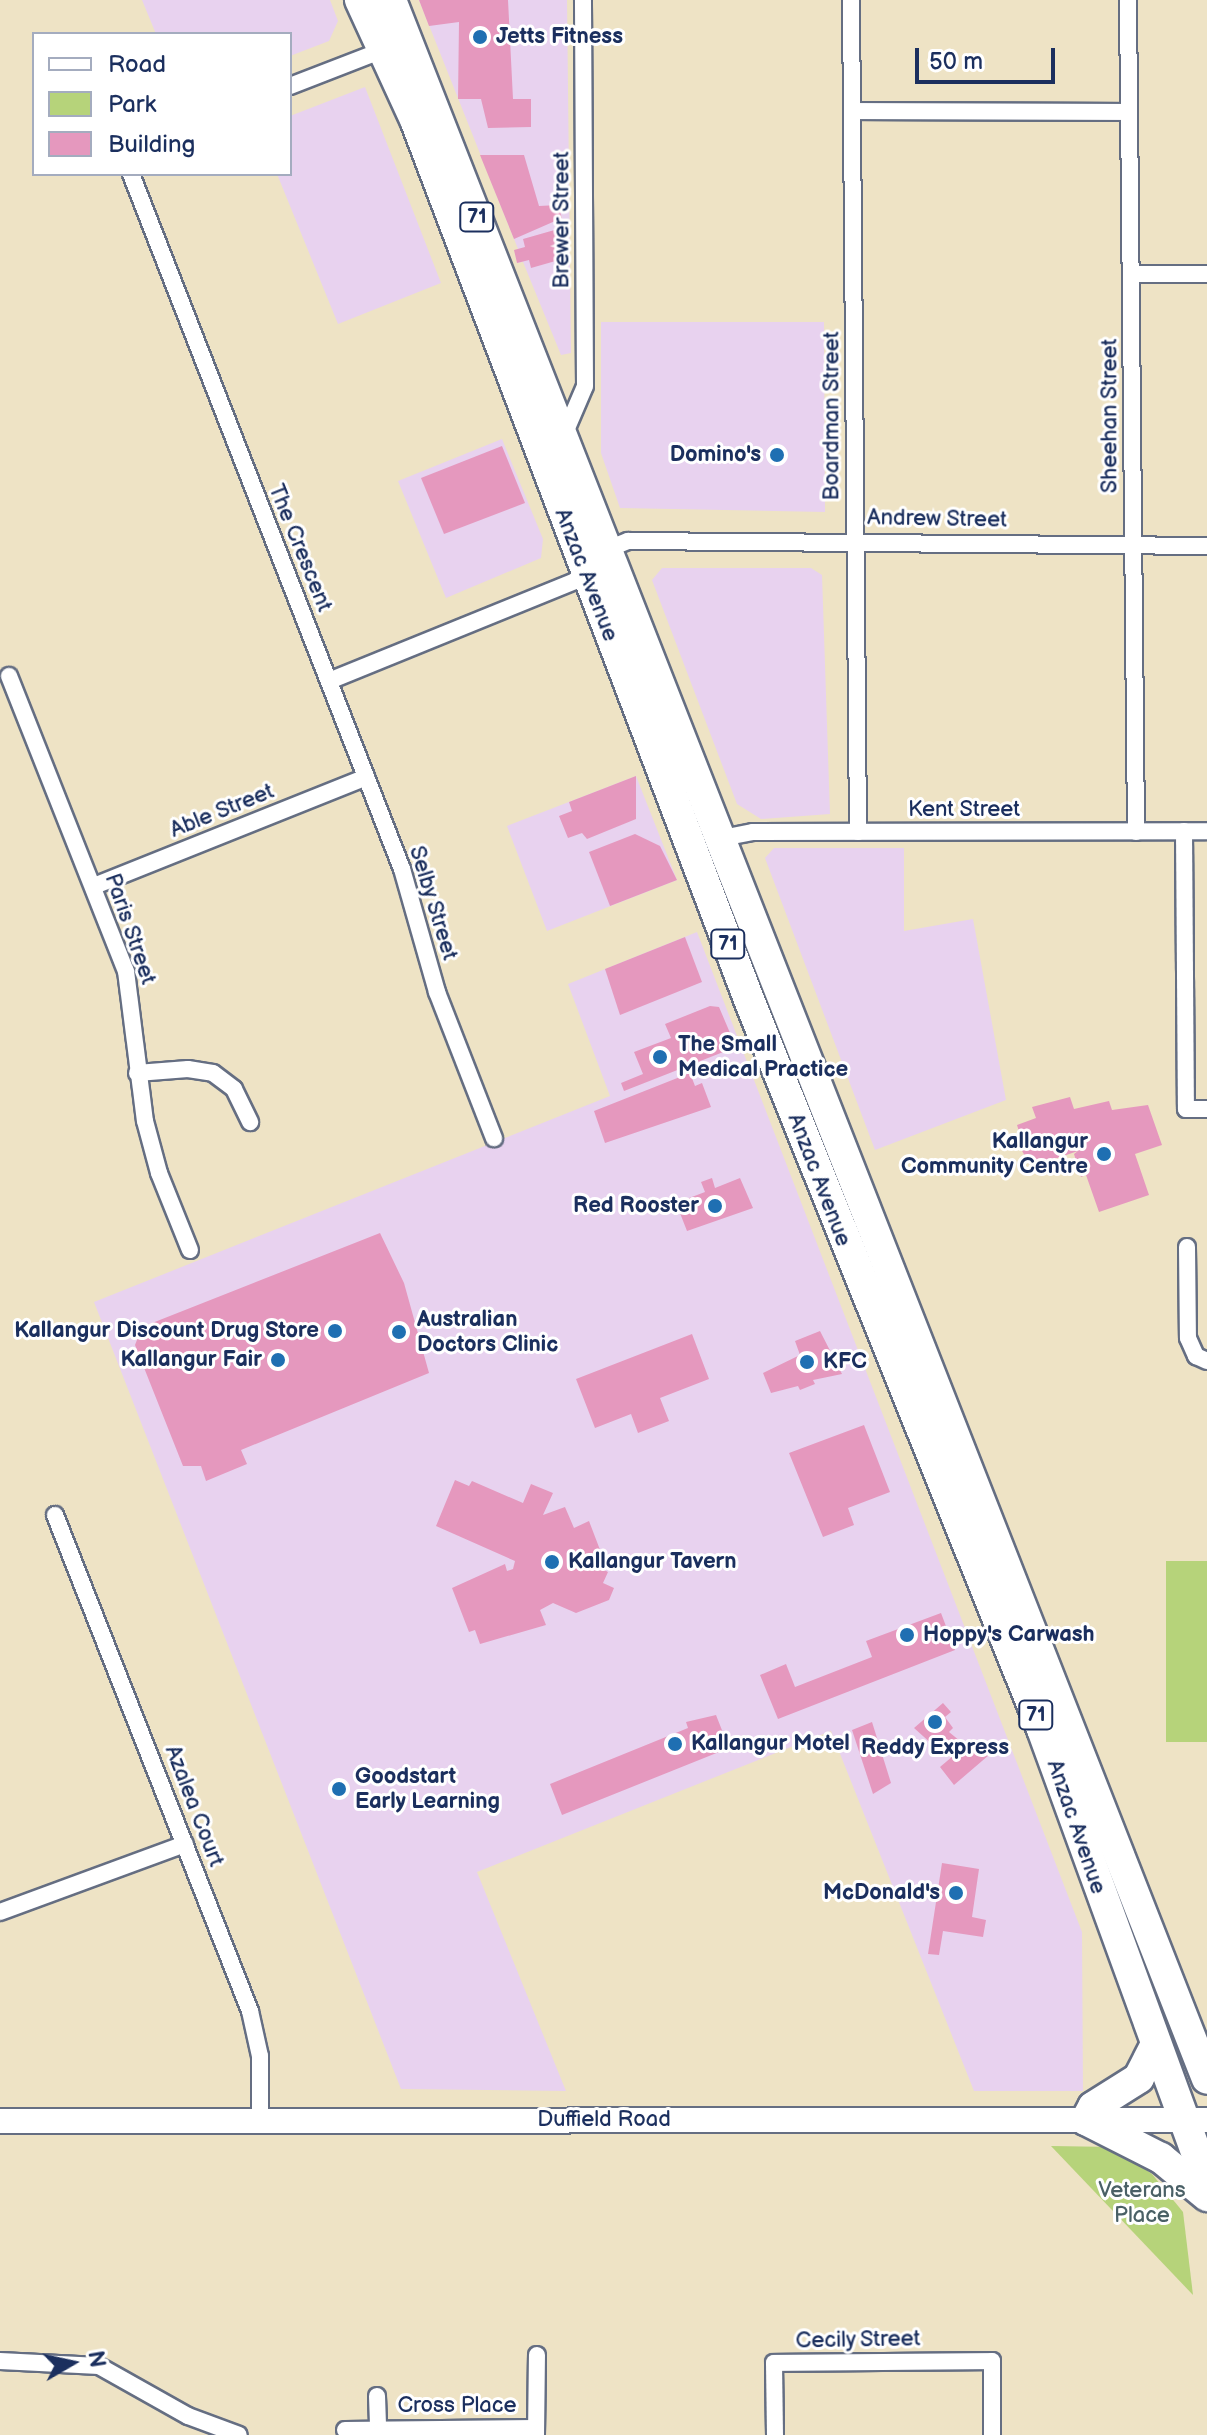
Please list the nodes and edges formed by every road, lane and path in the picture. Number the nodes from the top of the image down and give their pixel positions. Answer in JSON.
{"nodes":[{"id":1,"x":360,"y":0,"type":"edge"},
{"id":2,"x":391,"y":0,"type":"edge"},
{"id":3,"x":583,"y":0,"type":"edge"},
{"id":4,"x":851,"y":0,"type":"edge"},
{"id":5,"x":1128,"y":0,"type":"edge"},
{"id":6,"x":383,"y":50,"type":"junction"},
{"id":7,"x":292,"y":85,"type":"edge"},
{"id":8,"x":852,"y":111,"type":"junction"},
{"id":9,"x":1129,"y":112,"type":"junction"},
{"id":10,"x":132,"y":176,"type":"edge"},
{"id":11,"x":1131,"y":274,"type":"junction"},
{"id":12,"x":1207,"y":274,"type":"edge"},
{"id":13,"x":564,"y":435,"type":"junction"},
{"id":14,"x":856,"y":540,"type":"junction"},
{"id":15,"x":1133,"y":544,"type":"junction"},
{"id":16,"x":1207,"y":546,"type":"edge"},
{"id":17,"x":608,"y":549,"type":"junction"},
{"id":18,"x":585,"y":575,"type":"junction"},
{"id":19,"x":9,"y":676,"type":"dead end"},
{"id":20,"x":329,"y":681,"type":"junction"},
{"id":21,"x":366,"y":777,"type":"junction"},
{"id":22,"x":1184,"y":831,"type":"junction"},
{"id":23,"x":1207,"y":831,"type":"edge"},
{"id":24,"x":858,"y":832,"type":"junction"},
{"id":25,"x":1136,"y":832,"type":"junction"},
{"id":26,"x":722,"y":838,"type":"junction"},
{"id":27,"x":94,"y":886,"type":"junction"},
{"id":28,"x":137,"y":1073,"type":"junction"},
{"id":29,"x":1207,"y":1109,"type":"edge"},
{"id":30,"x":250,"y":1122,"type":"dead end"},
{"id":31,"x":494,"y":1138,"type":"dead end"},
{"id":32,"x":1187,"y":1247,"type":"dead end"},
{"id":33,"x":190,"y":1250,"type":"dead end"},
{"id":34,"x":1201,"y":1359,"type":"edge"},
{"id":35,"x":55,"y":1515,"type":"dead end"},
{"id":36,"x":185,"y":1844,"type":"junction"},
{"id":37,"x":0,"y":1912,"type":"edge"},
{"id":38,"x":1156,"y":2044,"type":"junction"},
{"id":39,"x":1207,"y":2079,"type":"edge"},
{"id":40,"x":260,"y":2120,"type":"junction"},
{"id":41,"x":1086,"y":2120,"type":"junction"},
{"id":42,"x":1196,"y":2120,"type":"edge"},
{"id":43,"x":0,"y":2121,"type":"edge"},
{"id":44,"x":1207,"y":2182,"type":"edge"},
{"id":45,"x":1207,"y":2196,"type":"edge"},
{"id":46,"x":537,"y":2355,"type":"dead end"},
{"id":47,"x":0,"y":2361,"type":"edge"},
{"id":48,"x":377,"y":2396,"type":"dead end"},
{"id":49,"x":378,"y":2428,"type":"junction"},
{"id":50,"x":345,"y":2430,"type":"dead end"},
{"id":51,"x":536,"y":2432,"type":"edge"},
{"id":52,"x":239,"y":2435,"type":"edge"},
{"id":53,"x":775,"y":2435,"type":"edge"},
{"id":54,"x":992,"y":2435,"type":"edge"}],
"edges":[{"from":1,"to":6,"type":"highway","name":"Anzac Avenue","number":"71"},
{"from":2,"to":13,"type":"highway","name":"Anzac Avenue","number":"71"},
{"from":3,"to":13,"type":"street","name":"Brewer Street"},
{"from":4,"to":8,"type":"street","name":"Boardman Street"},
{"from":5,"to":9,"type":"street","name":"Sheehan Street"},
{"from":6,"to":7,"type":"street"},
{"from":6,"to":18,"type":"highway","name":"Anzac Avenue","number":"71"},
{"from":8,"to":9,"type":"street"},
{"from":8,"to":14,"type":"street","name":"Boardman Street"},
{"from":9,"to":11,"type":"street","name":"Sheehan Street"},
{"from":10,"to":20,"type":"street","name":"The Crescent"},
{"from":11,"to":12,"type":"street"},
{"from":11,"to":15,"type":"street","name":"Sheehan Street"},
{"from":13,"to":17,"type":"highway","name":"Anzac Avenue","number":"71"},
{"from":14,"to":15,"type":"street","name":"Andrew Street"},
{"from":14,"to":17,"type":"street","name":"Andrew Street"},
{"from":14,"to":24,"type":"street","name":"Boardman Street"},
{"from":15,"to":16,"type":"street","name":"Andrew Street"},
{"from":15,"to":25,"type":"street","name":"Sheehan Street"},
{"from":17,"to":18,"type":"street"},
{"from":17,"to":26,"type":"highway","name":"Anzac Avenue","number":"71"},
{"from":18,"to":20,"type":"street"},
{"from":18,"to":38,"type":"highway","name":"Anzac Avenue","number":"71"},
{"from":19,"to":27,"type":"street","name":"Paris Street"},
{"from":20,"to":21,"type":"street","name":"Selby Street"},
{"from":21,"to":27,"type":"street","name":"Able Street"},
{"from":21,"to":31,"type":"street","name":"Selby Street"},
{"from":22,"to":23,"type":"street","name":"Kent Street"},
{"from":22,"to":25,"type":"street","name":"Kent Street"},
{"from":22,"to":29,"type":"street"},
{"from":24,"to":25,"type":"street","name":"Kent Street"},
{"from":24,"to":26,"type":"street","name":"Kent Street"},
{"from":26,"to":39,"type":"highway","name":"Anzac Avenue","number":"71"},
{"from":27,"to":28,"type":"street","name":"Paris Street"},
{"from":28,"to":30,"type":"street"},
{"from":28,"to":33,"type":"street","name":"Paris Street"},
{"from":32,"to":34,"type":"street"},
{"from":35,"to":36,"type":"street","name":"Azalea Court"},
{"from":36,"to":37,"type":"street"},
{"from":36,"to":40,"type":"street","name":"Azalea Court"},
{"from":38,"to":41,"type":"highway"},
{"from":38,"to":42,"type":"highway","name":"Anzac Avenue","number":"71"},
{"from":40,"to":41,"type":"street","name":"Duffield Road"},
{"from":40,"to":43,"type":"street","name":"Duffield Road"},
{"from":41,"to":42,"type":"street","name":"Duffield Road"},
{"from":41,"to":45,"type":"highway"},
{"from":42,"to":44,"type":"highway","name":"Anzac Avenue","number":"71"},
{"from":46,"to":51,"type":"street"},
{"from":47,"to":52,"type":"street"},
{"from":48,"to":49,"type":"street","name":"Cross Place"},
{"from":49,"to":50,"type":"street","name":"Cross Place"},
{"from":49,"to":51,"type":"street","name":"Cross Place"},
{"from":53,"to":54,"type":"street","name":"Cecily Street"}]}
